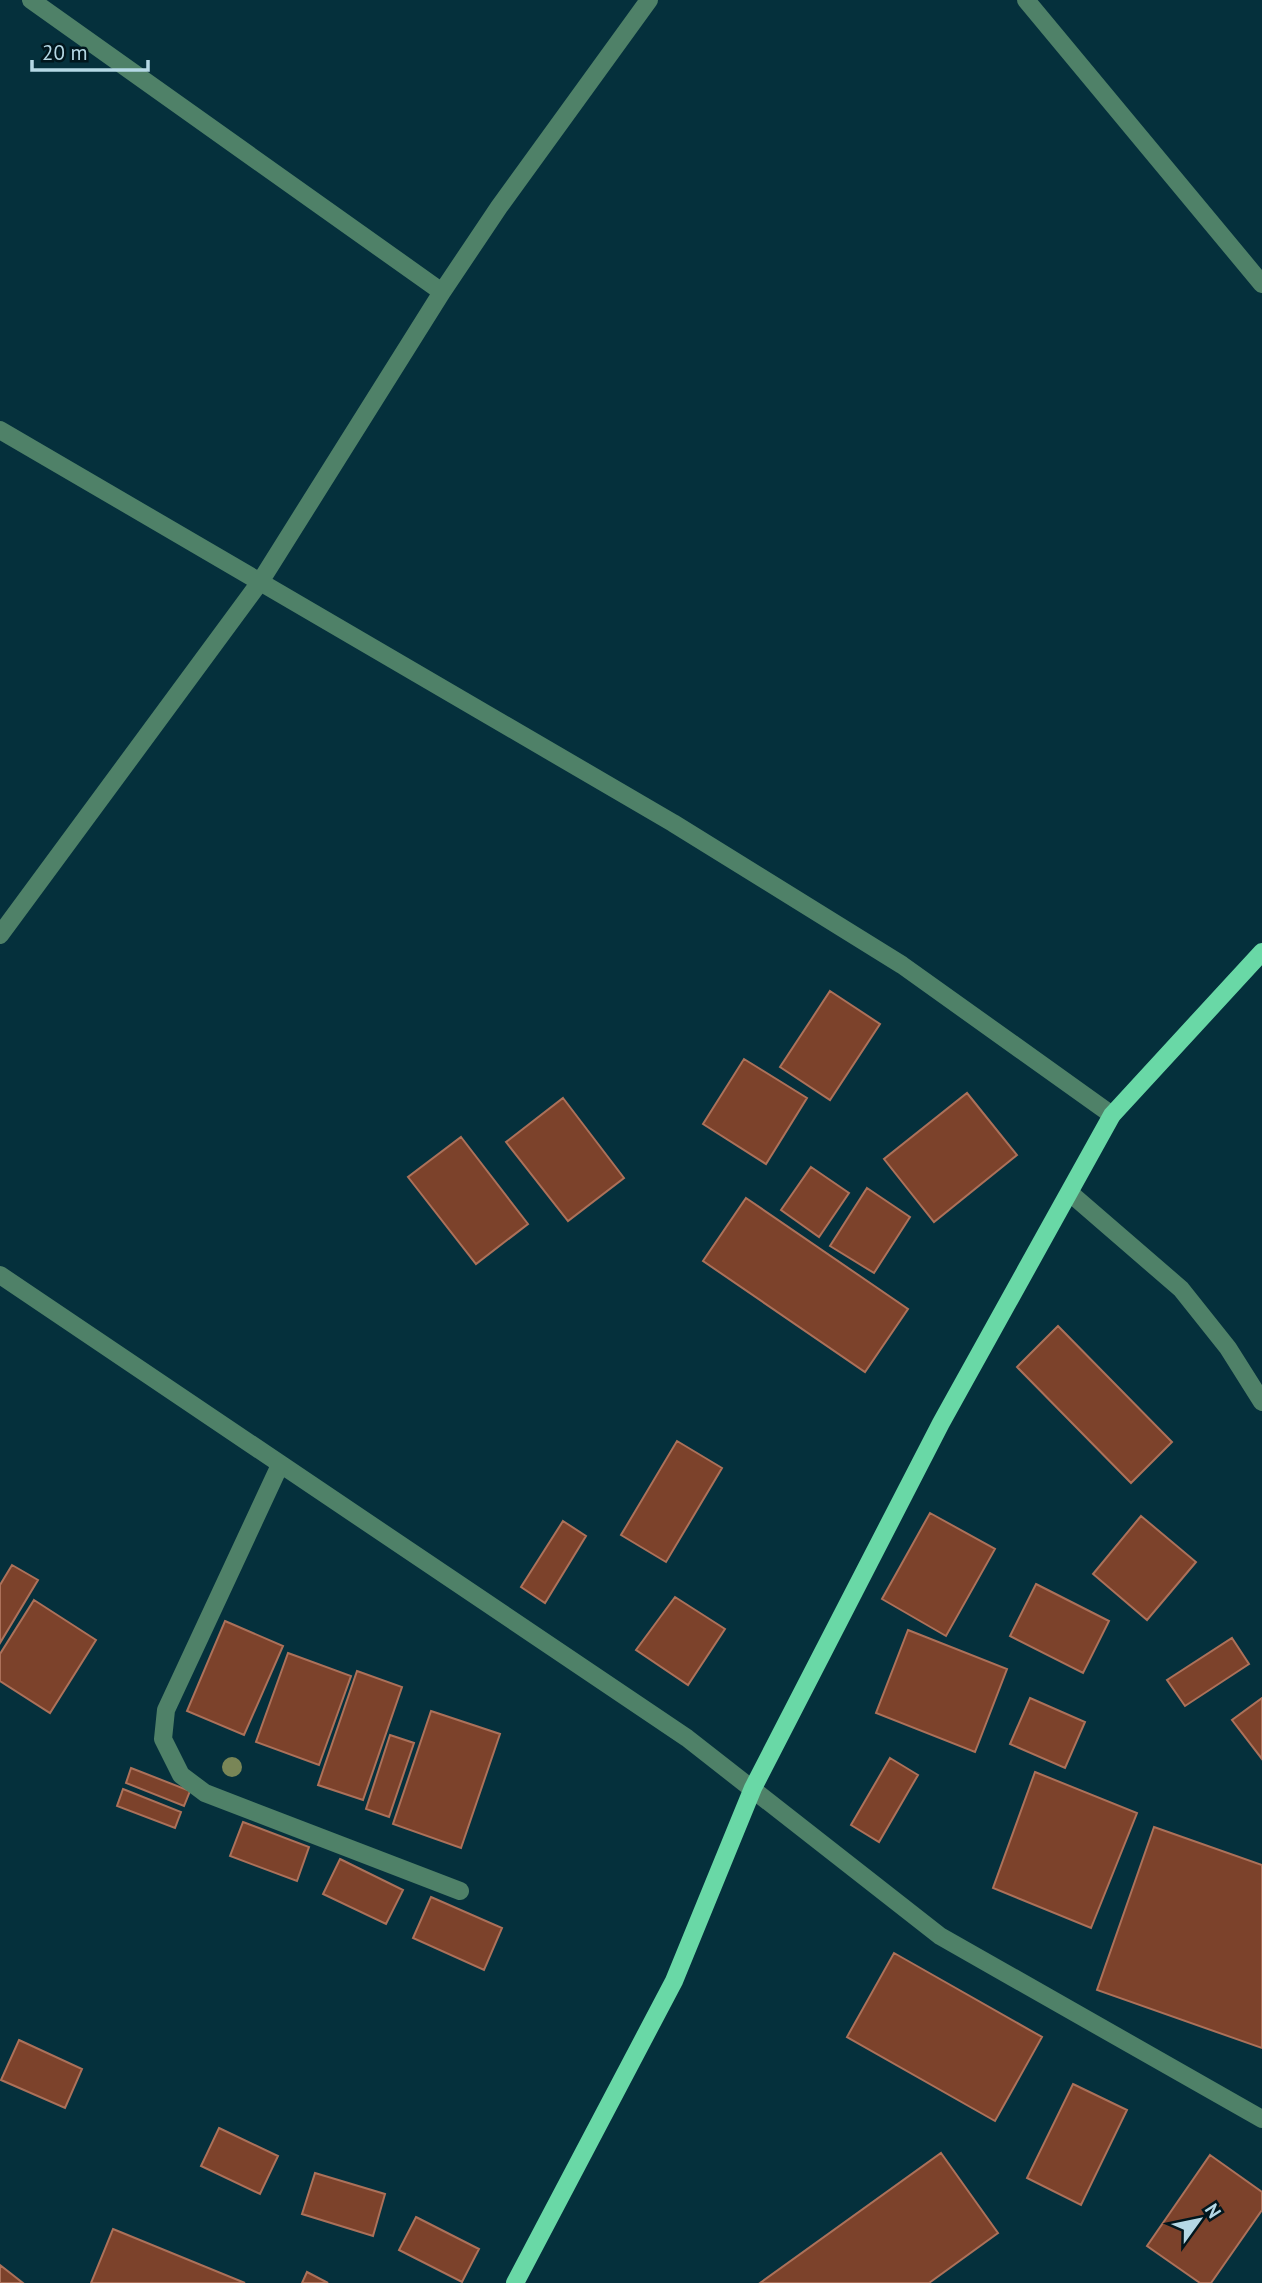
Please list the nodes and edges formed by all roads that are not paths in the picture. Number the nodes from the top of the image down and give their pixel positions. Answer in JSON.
{"nodes":[{"id":1,"x":31,"y":0,"type":"edge"},
{"id":2,"x":649,"y":0,"type":"edge"},
{"id":3,"x":1026,"y":0,"type":"edge"},
{"id":4,"x":1262,"y":284,"type":"edge"},
{"id":5,"x":442,"y":292,"type":"junction"},
{"id":6,"x":0,"y":430,"type":"edge"},
{"id":7,"x":260,"y":582,"type":"junction"},
{"id":8,"x":0,"y":935,"type":"edge"},
{"id":9,"x":1262,"y":952,"type":"edge"},
{"id":10,"x":1112,"y":1115,"type":"junction"},
{"id":11,"x":1070,"y":1193,"type":"junction"},
{"id":12,"x":0,"y":1275,"type":"edge"},
{"id":13,"x":1262,"y":1402,"type":"edge"},
{"id":14,"x":280,"y":1465,"type":"junction"},
{"id":15,"x":753,"y":1788,"type":"junction"},
{"id":16,"x":460,"y":1891,"type":"dead end"},
{"id":17,"x":1262,"y":2119,"type":"edge"},
{"id":18,"x":515,"y":2283,"type":"edge"}],
"edges":[{"from":1,"to":5,"type":"street"},
{"from":2,"to":5,"type":"street"},
{"from":3,"to":4,"type":"street"},
{"from":5,"to":7,"type":"street"},
{"from":6,"to":7,"type":"street"},
{"from":7,"to":8,"type":"street"},
{"from":7,"to":10,"type":"street"},
{"from":9,"to":10,"type":"main road"},
{"from":10,"to":11,"type":"main road"},
{"from":11,"to":13,"type":"street"},
{"from":11,"to":15,"type":"main road"},
{"from":12,"to":14,"type":"street"},
{"from":14,"to":15,"type":"street"},
{"from":14,"to":16,"type":"street"},
{"from":15,"to":17,"type":"street"},
{"from":15,"to":18,"type":"main road"}]}
